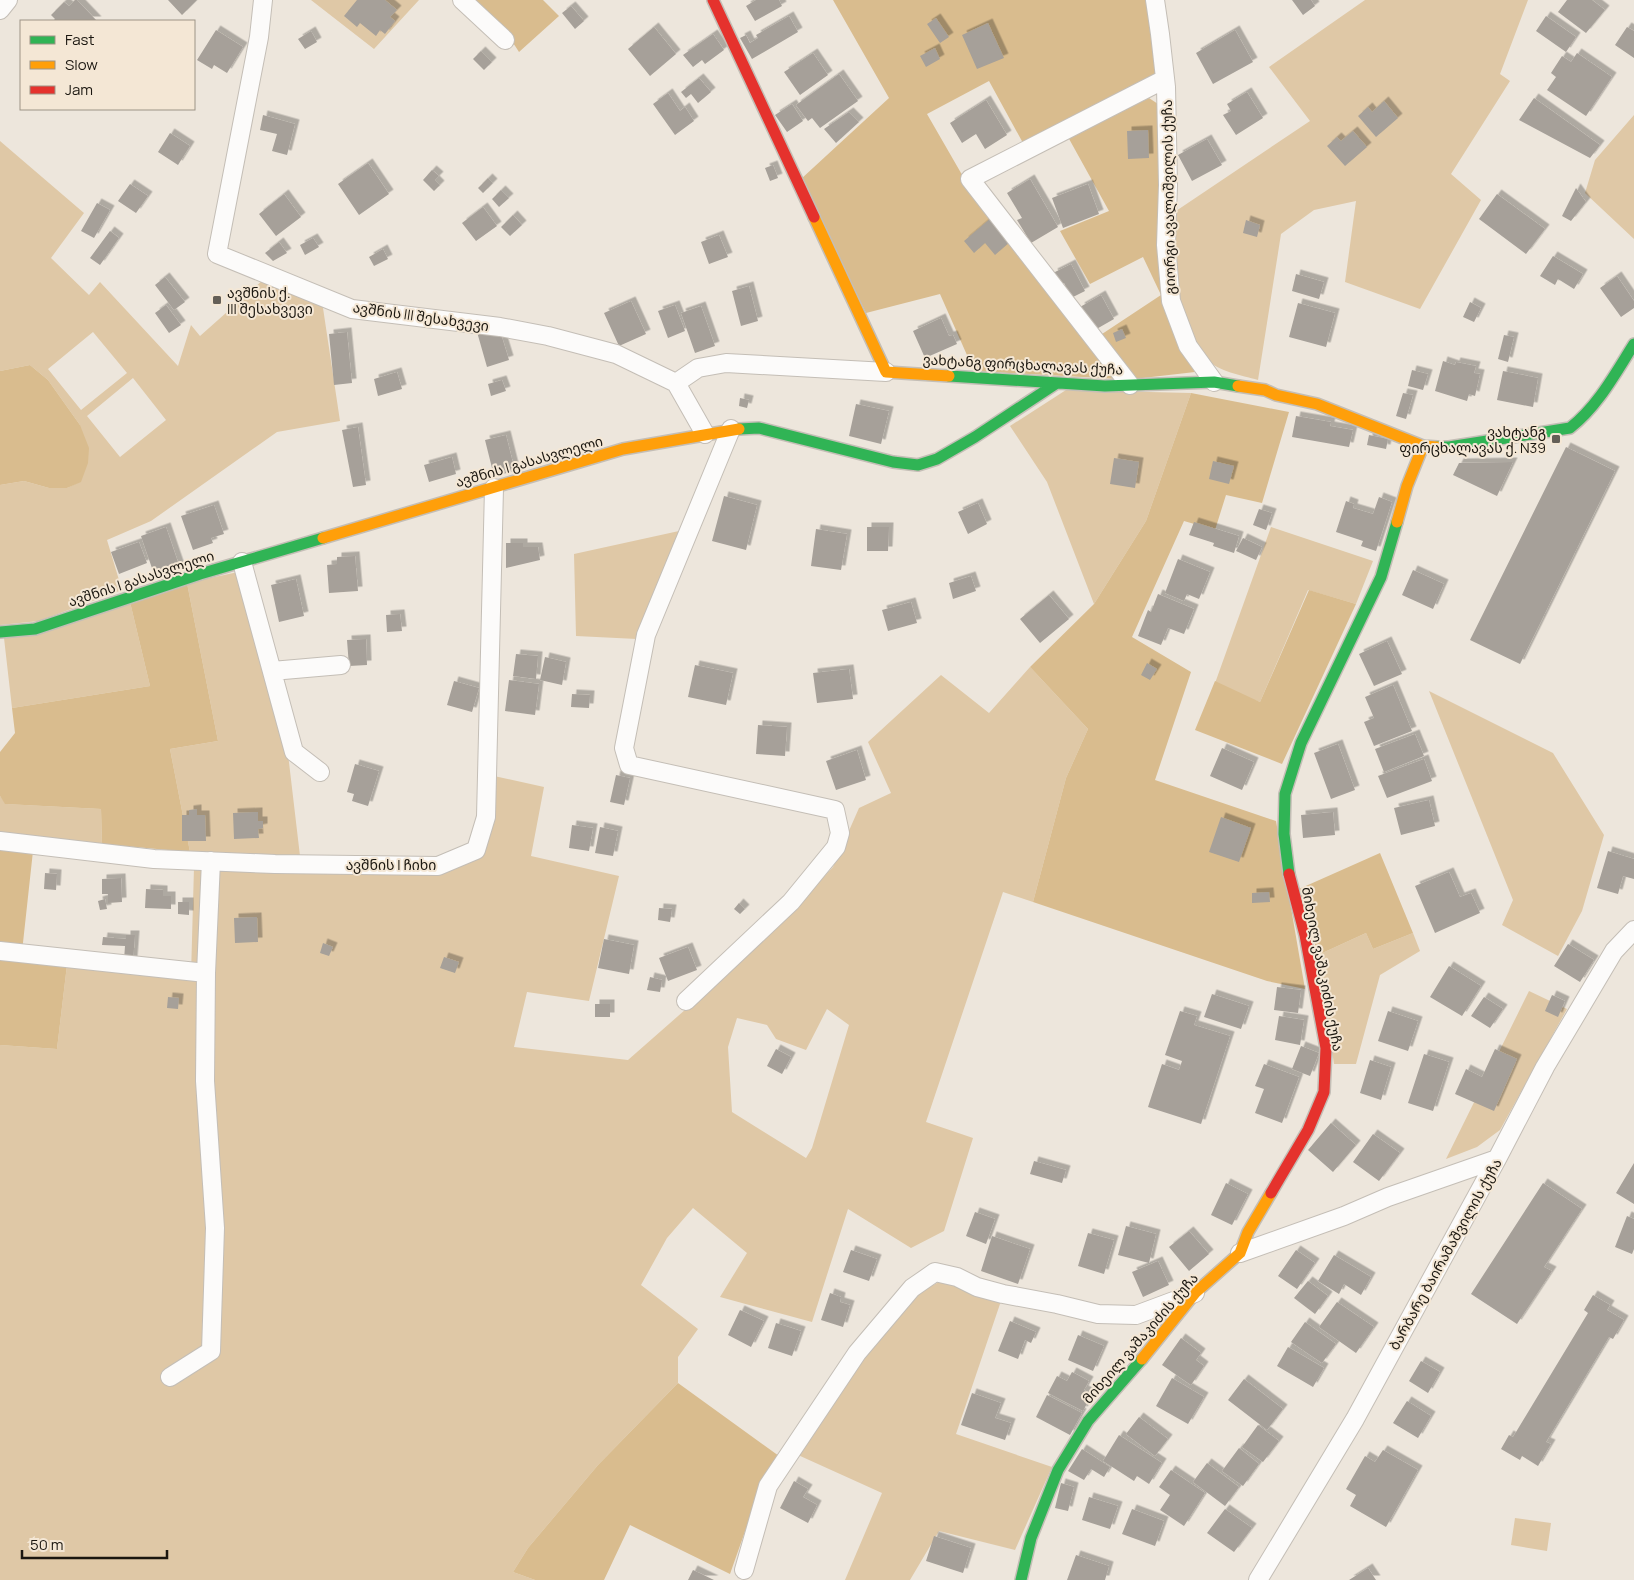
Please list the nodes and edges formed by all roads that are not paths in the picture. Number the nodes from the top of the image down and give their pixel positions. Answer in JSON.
{"nodes":[{"id":1,"x":8,"y":0,"type":"edge"},
{"id":2,"x":263,"y":0,"type":"edge"},
{"id":3,"x":462,"y":0,"type":"edge"},
{"id":4,"x":713,"y":0,"type":"edge"},
{"id":5,"x":1155,"y":0,"type":"edge"},
{"id":6,"x":0,"y":10,"type":"edge"},
{"id":7,"x":505,"y":40,"type":"dead end"},
{"id":8,"x":1165,"y":79,"type":"junction"},
{"id":9,"x":1634,"y":344,"type":"edge"},
{"id":10,"x":886,"y":372,"type":"junction"},
{"id":11,"x":1214,"y":382,"type":"junction"},
{"id":12,"x":676,"y":383,"type":"junction"},
{"id":13,"x":1057,"y":383,"type":"junction"},
{"id":14,"x":1130,"y":385,"type":"junction"},
{"id":15,"x":731,"y":429,"type":"junction"},
{"id":16,"x":705,"y":434,"type":"junction"},
{"id":17,"x":1422,"y":446,"type":"junction"},
{"id":18,"x":494,"y":488,"type":"junction"},
{"id":19,"x":242,"y":562,"type":"junction"},
{"id":20,"x":0,"y":632,"type":"edge"},
{"id":21,"x":340,"y":665,"type":"dead end"},
{"id":22,"x":272,"y":671,"type":"junction"},
{"id":23,"x":320,"y":772,"type":"dead end"},
{"id":24,"x":0,"y":841,"type":"edge"},
{"id":25,"x":211,"y":861,"type":"junction"},
{"id":26,"x":1634,"y":930,"type":"edge"},
{"id":27,"x":0,"y":951,"type":"edge"},
{"id":28,"x":206,"y":973,"type":"junction"},
{"id":29,"x":686,"y":1001,"type":"dead end"},
{"id":30,"x":1497,"y":1160,"type":"junction"},
{"id":31,"x":1240,"y":1253,"type":"junction"},
{"id":32,"x":1195,"y":1293,"type":"junction"},
{"id":33,"x":170,"y":1377,"type":"dead end"},
{"id":34,"x":744,"y":1570,"type":"dead end"},
{"id":35,"x":1021,"y":1580,"type":"edge"},
{"id":36,"x":1258,"y":1580,"type":"edge"}],
"edges":[{"from":1,"to":6,"type":"street"},
{"from":2,"to":12,"type":"street","name":"ავშნის III შესახვევი"},
{"from":3,"to":7,"type":"street"},
{"from":4,"to":10,"type":"street"},
{"from":5,"to":8,"type":"street","name":"გიორგი ავალიშვილის ქუჩა"},
{"from":8,"to":11,"type":"street","name":"გიორგი ავალიშვილის ქუჩა"},
{"from":8,"to":14,"type":"street"},
{"from":9,"to":17,"type":"street","name":"ვახტანგ ფირცხალავას ქუჩა"},
{"from":10,"to":12,"type":"street"},
{"from":10,"to":13,"type":"street","name":"ვახტანგ ფირცხალავას ქუჩა"},
{"from":11,"to":14,"type":"street","name":"ვახტანგ ფირცხალავას ქუჩა"},
{"from":11,"to":17,"type":"street","name":"ვახტანგ ფირცხალავას ქუჩა"},
{"from":12,"to":16,"type":"street"},
{"from":13,"to":14,"type":"street","name":"ვახტანგ ფირცხალავას ქუჩა"},
{"from":13,"to":15,"type":"street","name":"ავშნის I გასასვლელი"},
{"from":15,"to":16,"type":"street","name":"ავშნის I გასასვლელი"},
{"from":15,"to":29,"type":"street"},
{"from":16,"to":18,"type":"street","name":"ავშნის I გასასვლელი"},
{"from":17,"to":31,"type":"street","name":"მიხეილ ვაშაკიძის ქუჩა"},
{"from":18,"to":19,"type":"street","name":"ავშნის I გასასვლელი"},
{"from":18,"to":25,"type":"street","name":"ავშნის I ჩიხი"},
{"from":19,"to":20,"type":"street","name":"ავშნის I გასასვლელი"},
{"from":19,"to":22,"type":"street"},
{"from":21,"to":22,"type":"street"},
{"from":22,"to":23,"type":"street"},
{"from":24,"to":25,"type":"street","name":"ავშნის I ჩიხი"},
{"from":25,"to":28,"type":"street"},
{"from":26,"to":30,"type":"street","name":"ბარბარე ბაირამაშვილის ქუჩა"},
{"from":27,"to":28,"type":"street"},
{"from":28,"to":33,"type":"street"},
{"from":30,"to":31,"type":"street"},
{"from":30,"to":36,"type":"street","name":"ბარბარე ბაირამაშვილის ქუჩა"},
{"from":31,"to":32,"type":"street","name":"მიხეილ ვაშაკიძის ქუჩა"},
{"from":32,"to":34,"type":"street"},
{"from":32,"to":35,"type":"street","name":"მიხეილ ვაშაკიძის ქუჩა"}]}
